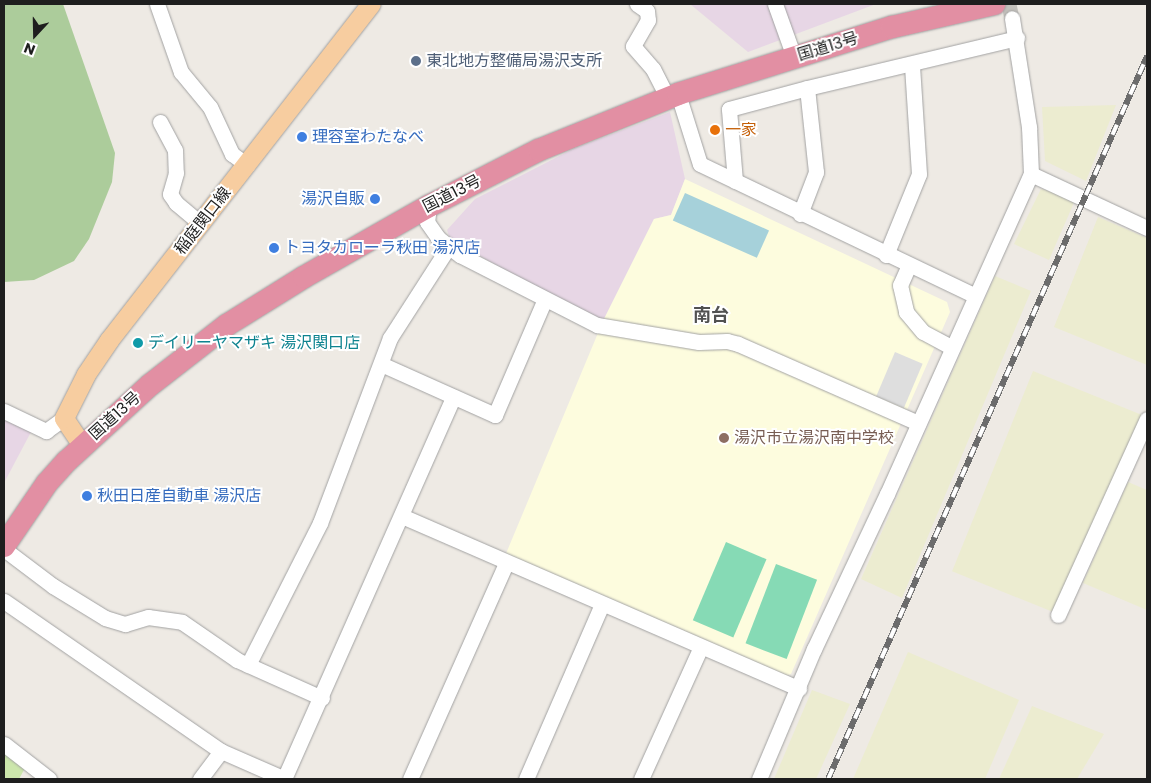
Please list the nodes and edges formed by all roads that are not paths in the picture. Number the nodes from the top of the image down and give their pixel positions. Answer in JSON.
{"nodes":[{"id":1,"x":157,"y":4,"type":"edge"},
{"id":2,"x":370,"y":4,"type":"edge"},
{"id":3,"x":637,"y":4,"type":"edge"},
{"id":4,"x":775,"y":4,"type":"edge"},
{"id":5,"x":994,"y":4,"type":"edge"},
{"id":6,"x":1012,"y":18,"type":"tunnel mouth"},
{"id":7,"x":1017,"y":38,"type":"junction"},
{"id":8,"x":794,"y":57,"type":"junction"},
{"id":9,"x":912,"y":64,"type":"junction"},
{"id":10,"x":807,"y":88,"type":"junction"},
{"id":11,"x":673,"y":96,"type":"junction"},
{"id":12,"x":160,"y":122,"type":"dead end"},
{"id":13,"x":247,"y":165,"type":"junction"},
{"id":14,"x":1031,"y":174,"type":"junction"},
{"id":15,"x":735,"y":182,"type":"junction"},
{"id":16,"x":429,"y":206,"type":"junction"},
{"id":17,"x":800,"y":214,"type":"junction"},
{"id":18,"x":201,"y":224,"type":"junction"},
{"id":19,"x":1147,"y":228,"type":"edge"},
{"id":20,"x":448,"y":246,"type":"junction"},
{"id":21,"x":886,"y":255,"type":"junction"},
{"id":22,"x":908,"y":265,"type":"junction"},
{"id":23,"x":974,"y":295,"type":"junction"},
{"id":24,"x":545,"y":299,"type":"junction"},
{"id":25,"x":951,"y":347,"type":"junction"},
{"id":26,"x":381,"y":364,"type":"junction"},
{"id":27,"x":453,"y":397,"type":"junction"},
{"id":28,"x":4,"y":411,"type":"edge"},
{"id":29,"x":64,"y":418,"type":"junction"},
{"id":30,"x":1147,"y":419,"type":"edge"},
{"id":31,"x":918,"y":423,"type":"junction"},
{"id":32,"x":82,"y":445,"type":"junction"},
{"id":33,"x":402,"y":516,"type":"junction"},
{"id":34,"x":4,"y":547,"type":"edge"},
{"id":35,"x":506,"y":563,"type":"junction"},
{"id":36,"x":4,"y":601,"type":"edge"},
{"id":37,"x":602,"y":604,"type":"junction"},
{"id":38,"x":1058,"y":616,"type":"dead end"},
{"id":39,"x":701,"y":648,"type":"junction"},
{"id":40,"x":248,"y":665,"type":"junction"},
{"id":41,"x":798,"y":689,"type":"junction"},
{"id":42,"x":322,"y":698,"type":"junction"},
{"id":43,"x":4,"y":744,"type":"edge"},
{"id":44,"x":221,"y":751,"type":"junction"},
{"id":45,"x":49,"y":779,"type":"edge"},
{"id":46,"x":200,"y":779,"type":"edge"},
{"id":47,"x":284,"y":779,"type":"edge"},
{"id":48,"x":410,"y":779,"type":"edge"},
{"id":49,"x":526,"y":779,"type":"edge"},
{"id":50,"x":641,"y":779,"type":"edge"},
{"id":51,"x":760,"y":779,"type":"edge"}],
"edges":[{"from":1,"to":13,"type":"street"},
{"from":2,"to":13,"type":"main road","name":"稲庭関口線"},
{"from":3,"to":11,"type":"street"},
{"from":4,"to":8,"type":"street"},
{"from":5,"to":8,"type":"highway","name":"国道13号"},
{"from":6,"to":7,"type":"street"},
{"from":7,"to":9,"type":"street"},
{"from":7,"to":14,"type":"street"},
{"from":8,"to":11,"type":"highway","name":"国道13号"},
{"from":9,"to":10,"type":"street"},
{"from":9,"to":21,"type":"street"},
{"from":10,"to":15,"type":"street"},
{"from":10,"to":17,"type":"street"},
{"from":11,"to":15,"type":"street"},
{"from":11,"to":16,"type":"highway","name":"国道13号"},
{"from":12,"to":18,"type":"street"},
{"from":13,"to":18,"type":"main road","name":"稲庭関口線"},
{"from":14,"to":19,"type":"street"},
{"from":14,"to":23,"type":"street"},
{"from":15,"to":17,"type":"street"},
{"from":16,"to":20,"type":"street"},
{"from":16,"to":32,"type":"highway","name":"国道13号"},
{"from":17,"to":21,"type":"street"},
{"from":18,"to":29,"type":"main road","name":"稲庭関口線"},
{"from":20,"to":24,"type":"street"},
{"from":20,"to":26,"type":"street"},
{"from":21,"to":22,"type":"street"},
{"from":22,"to":23,"type":"street"},
{"from":22,"to":25,"type":"street"},
{"from":23,"to":25,"type":"street"},
{"from":24,"to":27,"type":"street"},
{"from":24,"to":31,"type":"street"},
{"from":25,"to":31,"type":"street"},
{"from":26,"to":27,"type":"street"},
{"from":26,"to":40,"type":"street"},
{"from":27,"to":33,"type":"street"},
{"from":28,"to":29,"type":"street"},
{"from":29,"to":32,"type":"main road"},
{"from":30,"to":38,"type":"street"},
{"from":31,"to":41,"type":"street"},
{"from":32,"to":34,"type":"highway","name":"国道13号"},
{"from":33,"to":35,"type":"street"},
{"from":33,"to":42,"type":"street"},
{"from":34,"to":40,"type":"street"},
{"from":35,"to":37,"type":"street"},
{"from":35,"to":48,"type":"street"},
{"from":36,"to":44,"type":"street"},
{"from":37,"to":39,"type":"street"},
{"from":37,"to":49,"type":"street"},
{"from":39,"to":41,"type":"street"},
{"from":39,"to":50,"type":"street"},
{"from":40,"to":42,"type":"street"},
{"from":41,"to":51,"type":"street"},
{"from":42,"to":47,"type":"street"},
{"from":43,"to":45,"type":"street"},
{"from":44,"to":46,"type":"street"},
{"from":44,"to":47,"type":"street"}]}
